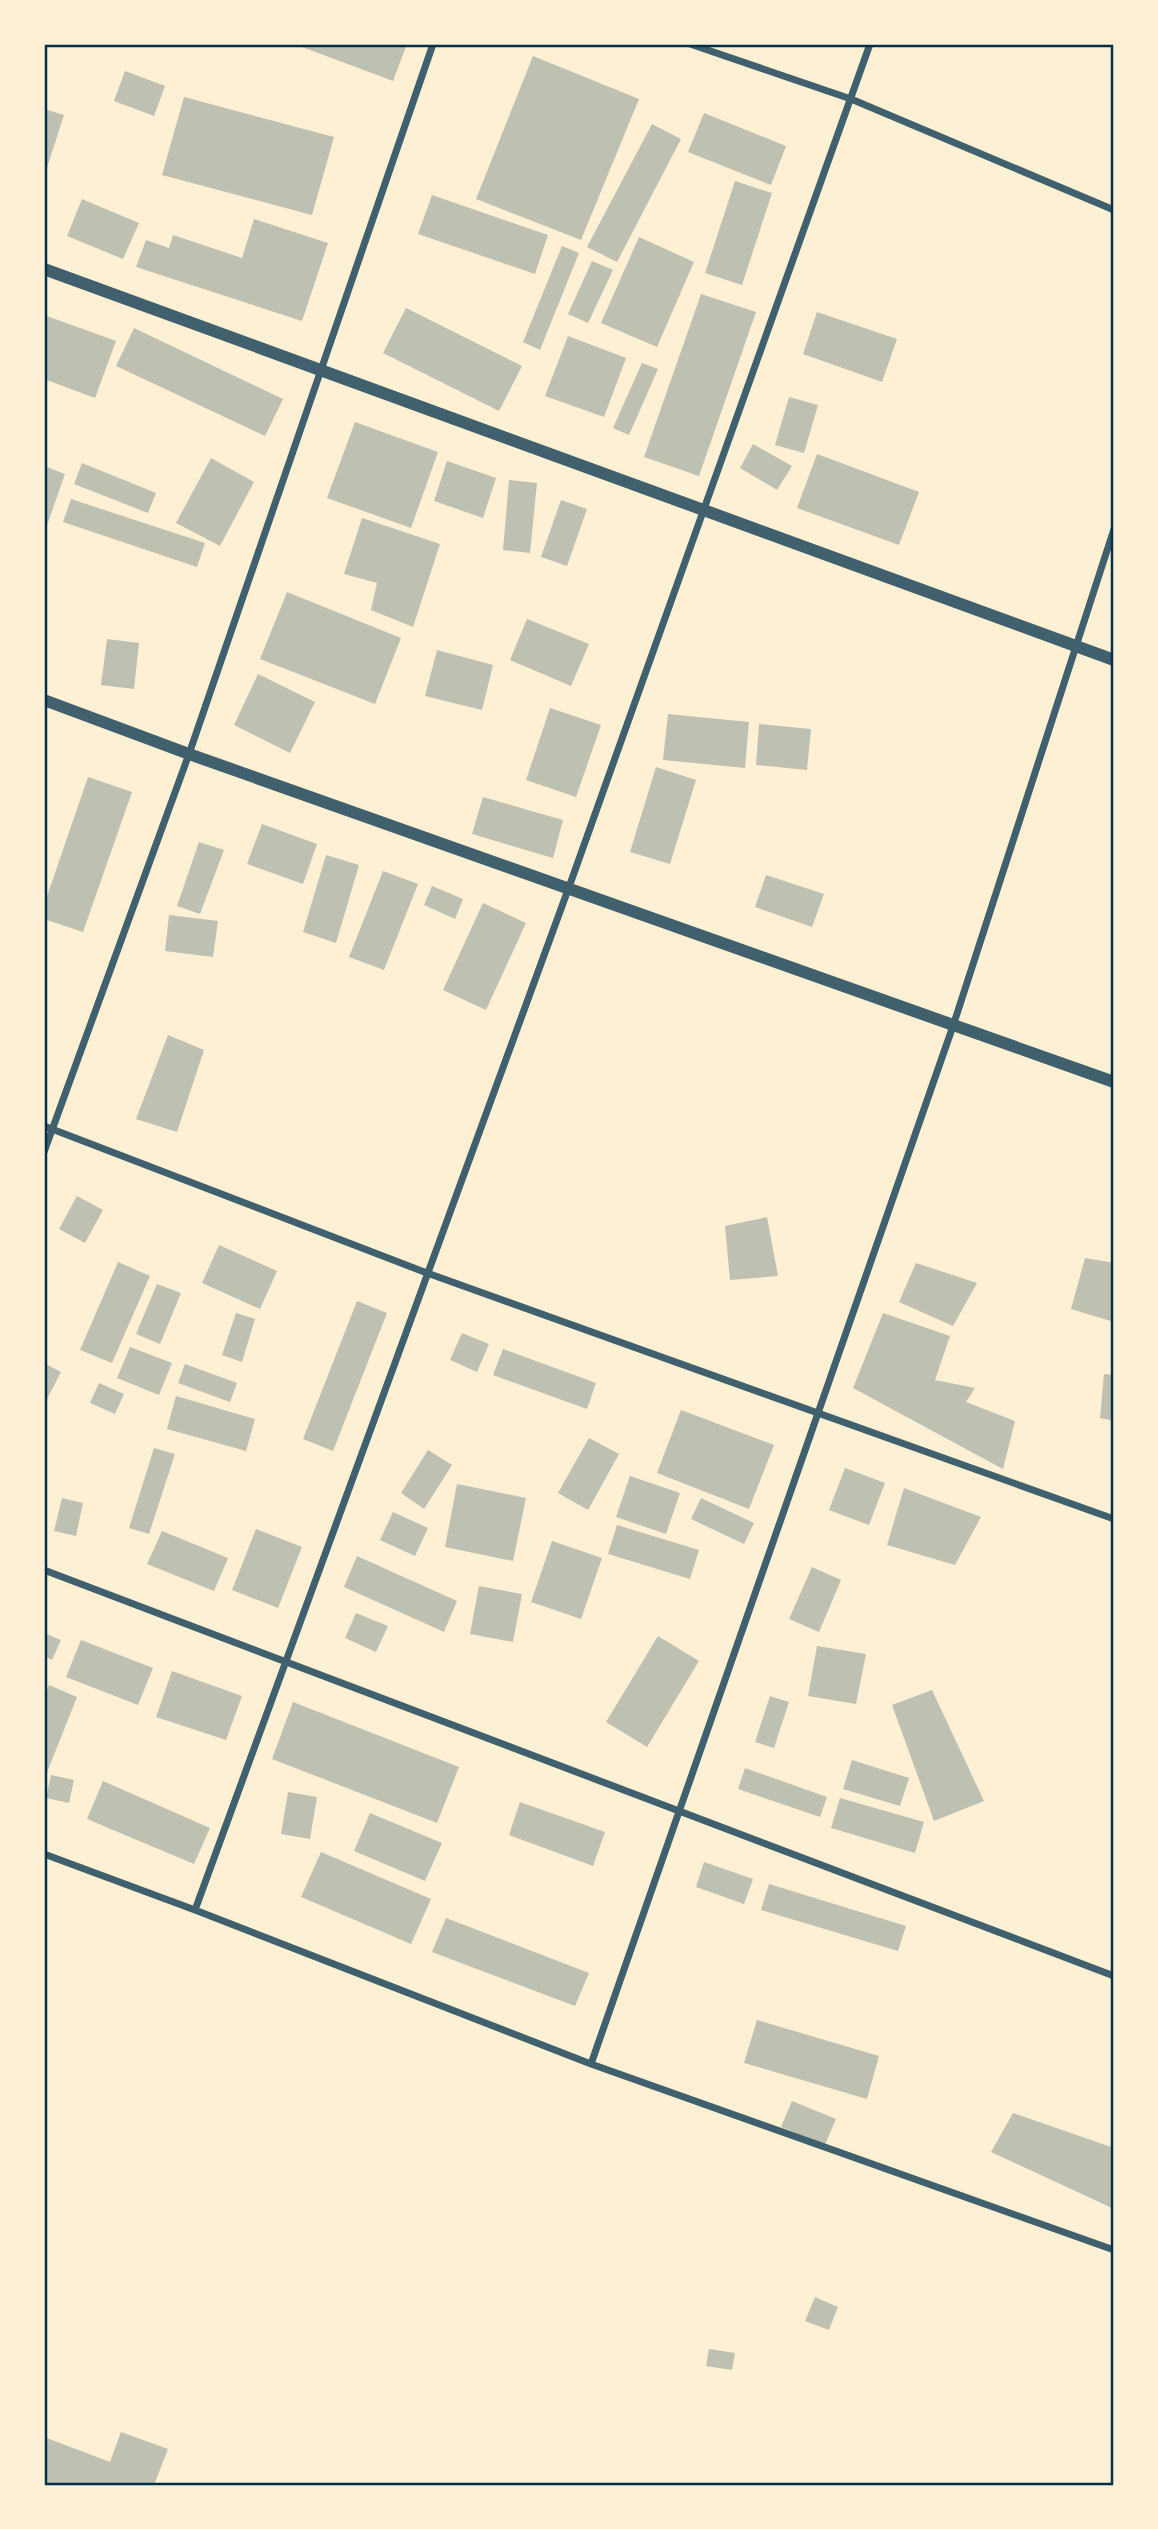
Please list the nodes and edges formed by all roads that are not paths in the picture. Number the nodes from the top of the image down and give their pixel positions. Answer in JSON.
{"nodes":[{"id":1,"x":433,"y":44,"type":"edge"},
{"id":2,"x":690,"y":44,"type":"edge"},
{"id":3,"x":870,"y":44,"type":"edge"},
{"id":4,"x":850,"y":99,"type":"junction"},
{"id":5,"x":1114,"y":210,"type":"edge"},
{"id":6,"x":44,"y":269,"type":"edge"},
{"id":7,"x":321,"y":370,"type":"junction"},
{"id":8,"x":704,"y":510,"type":"junction"},
{"id":9,"x":1114,"y":529,"type":"edge"},
{"id":10,"x":1077,"y":646,"type":"junction"},
{"id":11,"x":1114,"y":660,"type":"edge"},
{"id":12,"x":44,"y":699,"type":"edge"},
{"id":13,"x":189,"y":754,"type":"junction"},
{"id":14,"x":569,"y":887,"type":"junction"},
{"id":15,"x":953,"y":1026,"type":"junction"},
{"id":16,"x":1114,"y":1082,"type":"edge"},
{"id":17,"x":48,"y":1127,"type":"edge"},
{"id":18,"x":44,"y":1152,"type":"edge"},
{"id":19,"x":427,"y":1273,"type":"junction"},
{"id":20,"x":818,"y":1413,"type":"junction"},
{"id":21,"x":1114,"y":1519,"type":"edge"},
{"id":22,"x":44,"y":1570,"type":"edge"},
{"id":23,"x":285,"y":1662,"type":"junction"},
{"id":24,"x":678,"y":1811,"type":"junction"},
{"id":25,"x":44,"y":1854,"type":"edge"},
{"id":26,"x":195,"y":1910,"type":"junction"},
{"id":27,"x":1114,"y":1976,"type":"edge"},
{"id":28,"x":591,"y":2064,"type":"junction"},
{"id":29,"x":1114,"y":2250,"type":"edge"}],
"edges":[{"from":1,"to":7,"type":"street"},
{"from":2,"to":4,"type":"street"},
{"from":3,"to":4,"type":"street"},
{"from":4,"to":5,"type":"street"},
{"from":4,"to":8,"type":"street"},
{"from":6,"to":7,"type":"street"},
{"from":7,"to":8,"type":"street"},
{"from":7,"to":13,"type":"street"},
{"from":8,"to":10,"type":"street"},
{"from":8,"to":14,"type":"street"},
{"from":9,"to":10,"type":"street"},
{"from":10,"to":11,"type":"street"},
{"from":10,"to":15,"type":"street"},
{"from":12,"to":13,"type":"street"},
{"from":13,"to":14,"type":"street"},
{"from":13,"to":17,"type":"street"},
{"from":14,"to":15,"type":"street"},
{"from":14,"to":19,"type":"street"},
{"from":15,"to":16,"type":"street"},
{"from":15,"to":20,"type":"street"},
{"from":17,"to":18,"type":"street"},
{"from":17,"to":19,"type":"street"},
{"from":19,"to":20,"type":"street"},
{"from":19,"to":23,"type":"street"},
{"from":20,"to":21,"type":"street"},
{"from":20,"to":24,"type":"street"},
{"from":22,"to":23,"type":"street"},
{"from":23,"to":24,"type":"street"},
{"from":23,"to":26,"type":"street"},
{"from":24,"to":27,"type":"street"},
{"from":24,"to":28,"type":"street"},
{"from":25,"to":26,"type":"street"},
{"from":26,"to":28,"type":"street"},
{"from":28,"to":29,"type":"street"}]}
